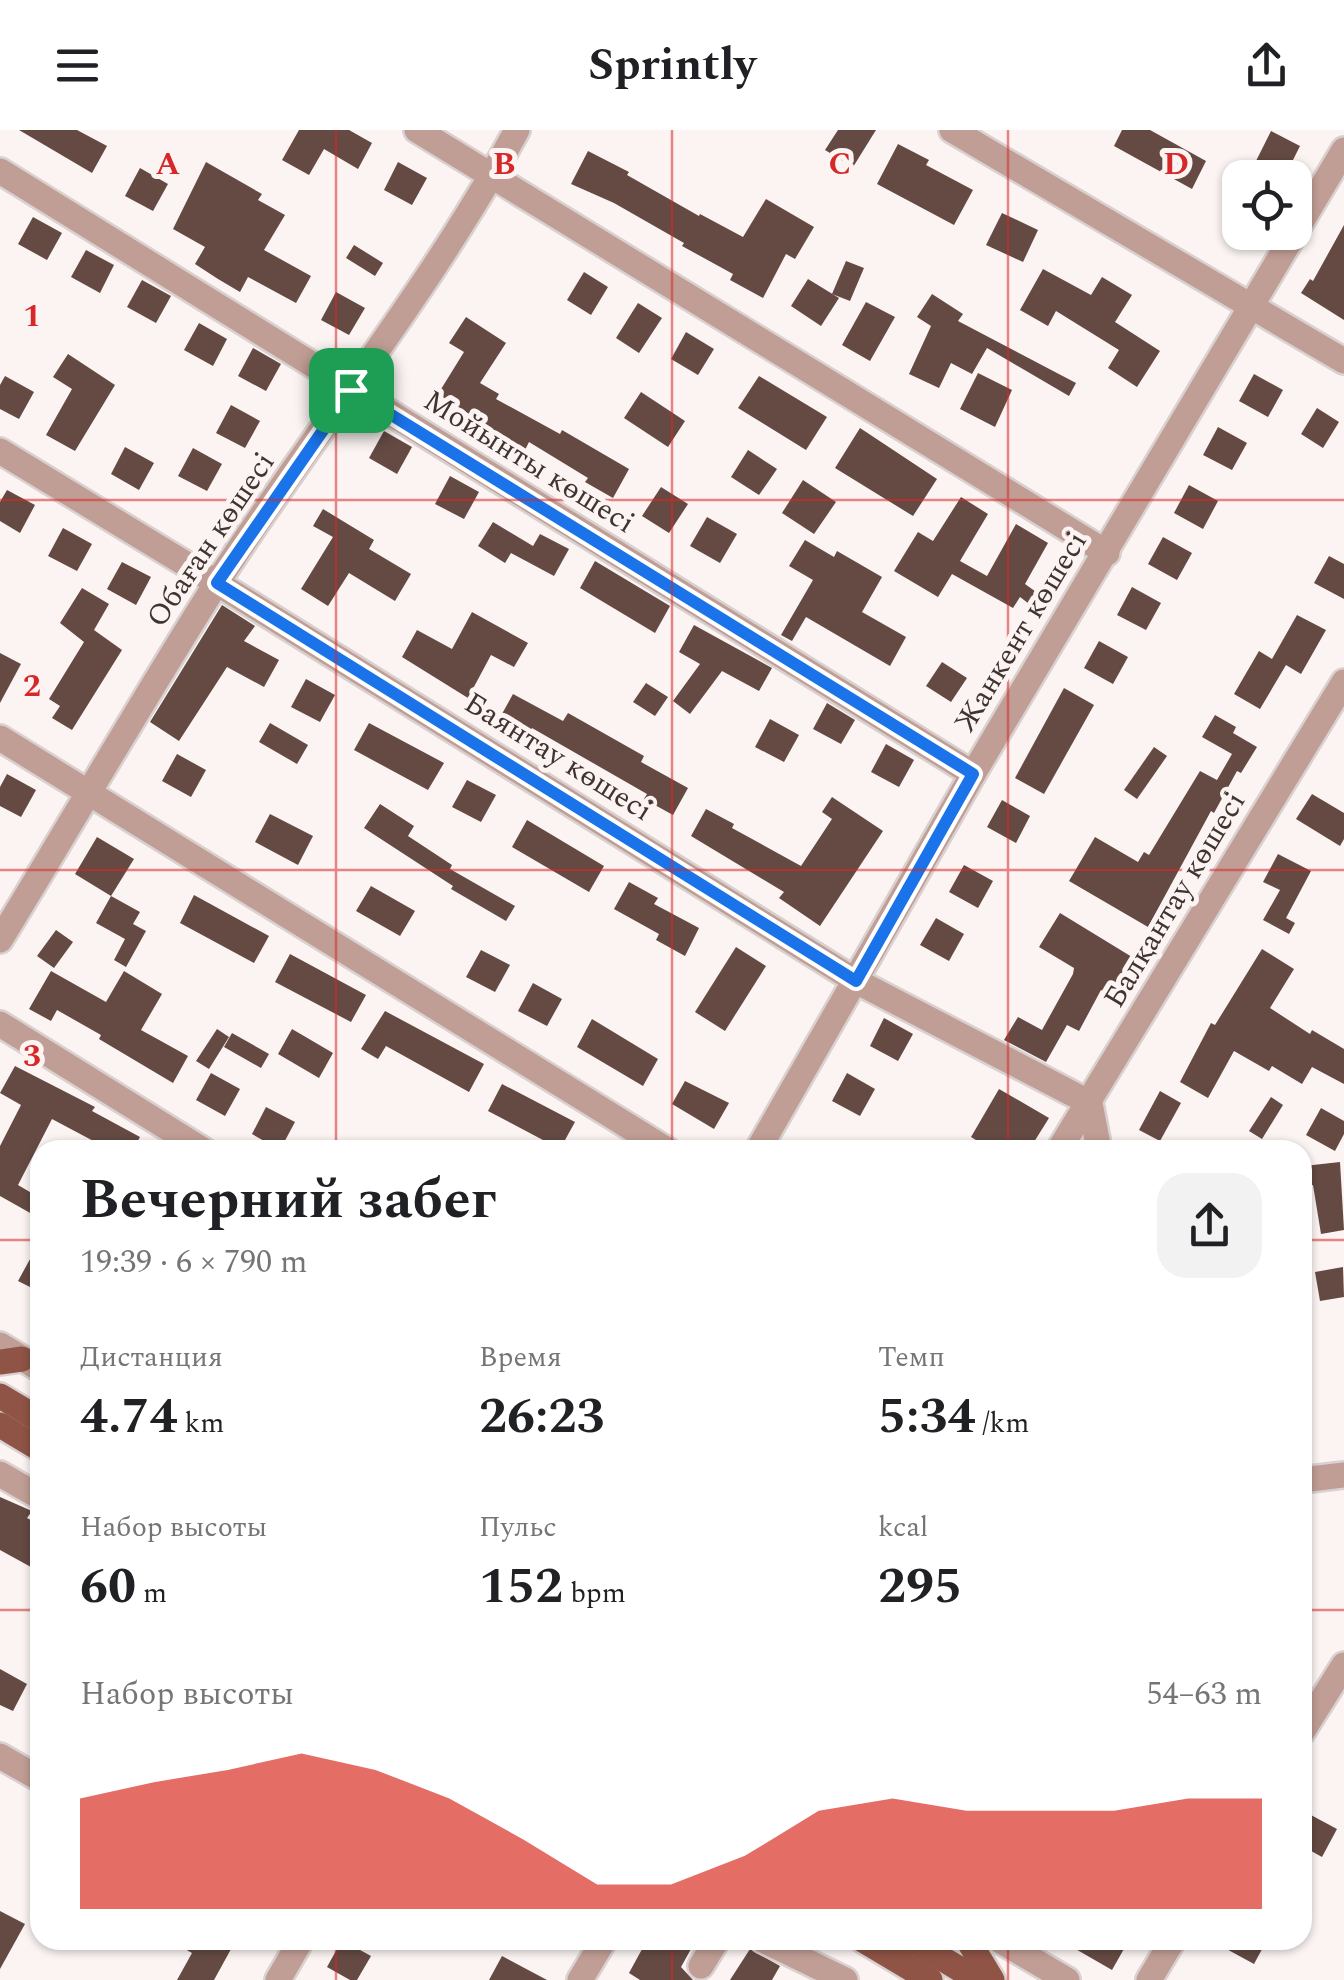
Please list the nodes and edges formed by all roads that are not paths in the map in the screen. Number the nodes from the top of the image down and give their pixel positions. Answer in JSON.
{"nodes":[{"id":1,"x":417,"y":130,"type":"edge"},
{"id":2,"x":517,"y":130,"type":"edge"},
{"id":3,"x":952,"y":130,"type":"edge"},
{"id":4,"x":1344,"y":150,"type":"edge"},
{"id":5,"x":0,"y":171,"type":"edge"},
{"id":6,"x":492,"y":176,"type":"junction"},
{"id":7,"x":1252,"y":308,"type":"junction"},
{"id":8,"x":1344,"y":361,"type":"edge"},
{"id":9,"x":351,"y":390,"type":"junction"},
{"id":10,"x":0,"y":451,"type":"edge"},
{"id":11,"x":1107,"y":553,"type":"junction"},
{"id":12,"x":217,"y":583,"type":"junction"},
{"id":13,"x":1344,"y":682,"type":"edge"},
{"id":14,"x":0,"y":738,"type":"edge"},
{"id":15,"x":973,"y":774,"type":"junction"},
{"id":16,"x":90,"y":792,"type":"junction"},
{"id":17,"x":0,"y":940,"type":"edge"},
{"id":18,"x":856,"y":981,"type":"junction"},
{"id":19,"x":0,"y":1024,"type":"edge"},
{"id":20,"x":1090,"y":1103,"type":"junction"},
{"id":21,"x":187,"y":1140,"type":"edge"},
{"id":22,"x":651,"y":1140,"type":"edge"},
{"id":23,"x":764,"y":1140,"type":"edge"},
{"id":24,"x":1066,"y":1140,"type":"edge"},
{"id":25,"x":1097,"y":1140,"type":"edge"},
{"id":26,"x":0,"y":1396,"type":"edge"},
{"id":27,"x":30,"y":1414,"type":"edge"},
{"id":28,"x":0,"y":1425,"type":"edge"},
{"id":29,"x":30,"y":1443,"type":"edge"},
{"id":30,"x":0,"y":1474,"type":"edge"},
{"id":31,"x":1344,"y":1475,"type":"edge"},
{"id":32,"x":1312,"y":1479,"type":"edge"},
{"id":33,"x":30,"y":1491,"type":"edge"},
{"id":34,"x":1344,"y":1664,"type":"edge"},
{"id":35,"x":1312,"y":1716,"type":"edge"},
{"id":36,"x":0,"y":1756,"type":"edge"},
{"id":37,"x":30,"y":1773,"type":"edge"},
{"id":38,"x":295,"y":1950,"type":"edge"},
{"id":39,"x":598,"y":1950,"type":"edge"},
{"id":40,"x":711,"y":1950,"type":"edge"},
{"id":41,"x":784,"y":1950,"type":"edge"},
{"id":42,"x":880,"y":1950,"type":"edge"},
{"id":43,"x":928,"y":1950,"type":"edge"},
{"id":44,"x":974,"y":1950,"type":"edge"},
{"id":45,"x":1017,"y":1950,"type":"edge"},
{"id":46,"x":1168,"y":1950,"type":"edge"},
{"id":47,"x":701,"y":1966,"type":"dead end"},
{"id":48,"x":278,"y":1980,"type":"edge"},
{"id":49,"x":580,"y":1980,"type":"edge"},
{"id":50,"x":845,"y":1980,"type":"edge"},
{"id":51,"x":930,"y":1980,"type":"edge"},
{"id":52,"x":978,"y":1980,"type":"edge"},
{"id":53,"x":992,"y":1980,"type":"edge"},
{"id":54,"x":1067,"y":1980,"type":"edge"},
{"id":55,"x":1149,"y":1980,"type":"edge"}],
"edges":[{"from":1,"to":6,"type":"street"},
{"from":2,"to":6,"type":"street","name":"Обаған көшесі"},
{"from":3,"to":7,"type":"street"},
{"from":4,"to":7,"type":"street","name":"Жанкент көшесі"},
{"from":5,"to":9,"type":"street","name":"Мойынты көшесі"},
{"from":6,"to":9,"type":"street","name":"Обаған көшесі"},
{"from":6,"to":11,"type":"street"},
{"from":7,"to":8,"type":"street"},
{"from":7,"to":11,"type":"street","name":"Жанкент көшесі"},
{"from":9,"to":12,"type":"street","name":"Обаған көшесі"},
{"from":9,"to":15,"type":"street","name":"Мойынты көшесі"},
{"from":10,"to":12,"type":"street","name":"Баянтау көшесі"},
{"from":11,"to":15,"type":"street","name":"Жанкент көшесі"},
{"from":12,"to":16,"type":"street","name":"Обаған көшесі"},
{"from":12,"to":18,"type":"street","name":"Баянтау көшесі"},
{"from":13,"to":20,"type":"street","name":"Балқантау көшесі"},
{"from":14,"to":16,"type":"street"},
{"from":15,"to":18,"type":"street","name":"Жанкент көшесі"},
{"from":16,"to":17,"type":"street","name":"Обаған көшесі"},
{"from":16,"to":22,"type":"street"},
{"from":18,"to":20,"type":"street","name":"Баянтау көшесі"},
{"from":18,"to":23,"type":"street","name":"Жанкент көшесі"},
{"from":19,"to":21,"type":"street"},
{"from":20,"to":24,"type":"street","name":"Балқантау көшесі"},
{"from":20,"to":25,"type":"street"},
{"from":26,"to":27,"type":"main road"},
{"from":28,"to":29,"type":"main road"},
{"from":30,"to":33,"type":"street"},
{"from":31,"to":32,"type":"street"},
{"from":34,"to":35,"type":"street"},
{"from":36,"to":37,"type":"street"},
{"from":38,"to":48,"type":"street"},
{"from":39,"to":49,"type":"street"},
{"from":40,"to":47,"type":"street"},
{"from":41,"to":50,"type":"street"},
{"from":42,"to":51,"type":"main road"},
{"from":43,"to":52,"type":"main road"},
{"from":44,"to":53,"type":"main road"},
{"from":45,"to":54,"type":"street"},
{"from":46,"to":55,"type":"street"}]}
